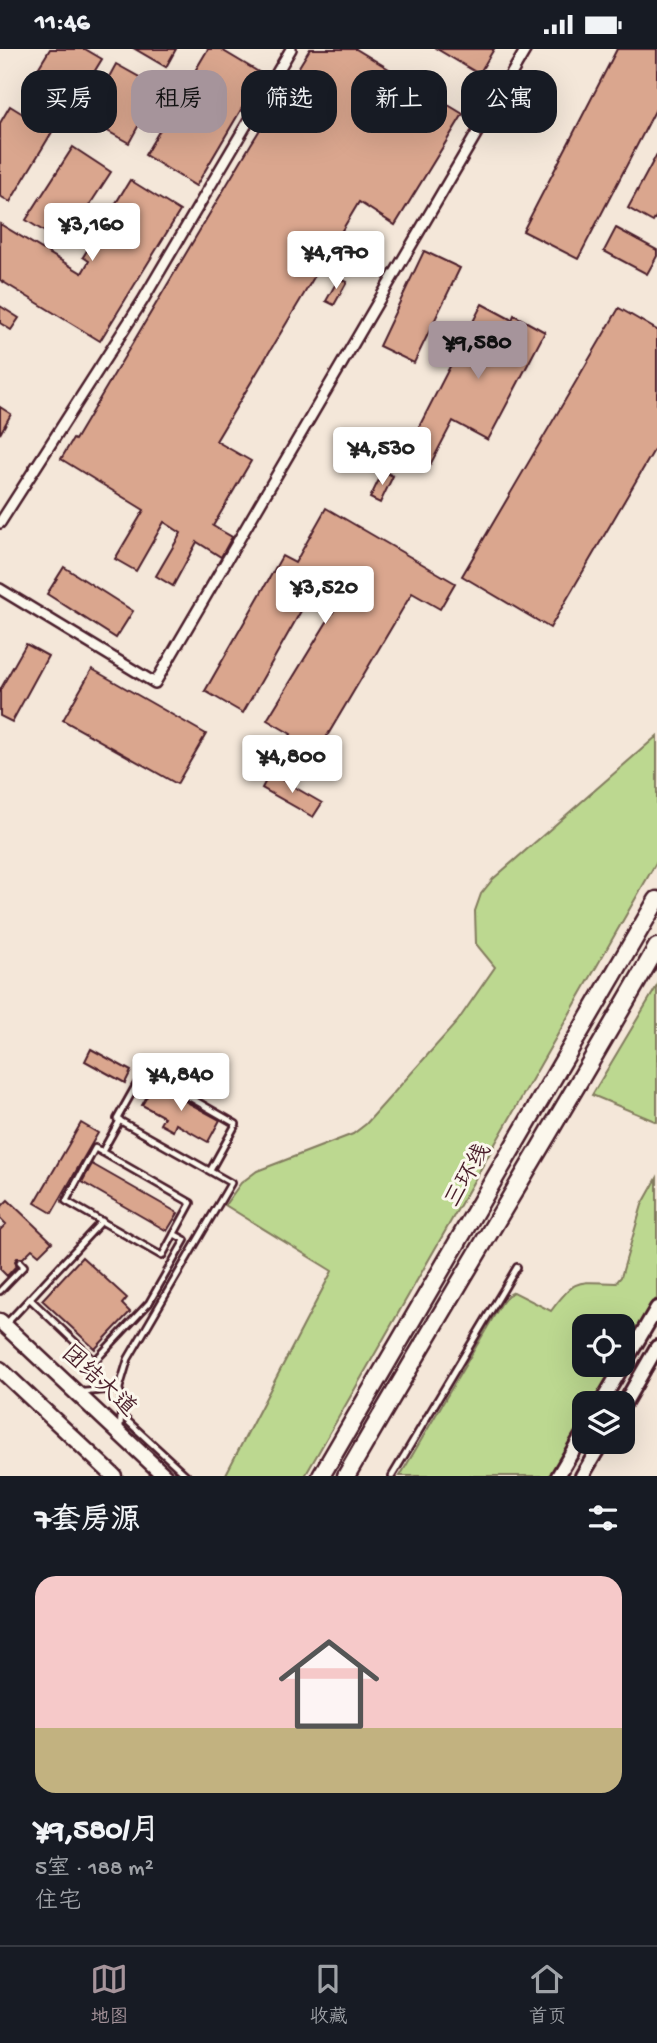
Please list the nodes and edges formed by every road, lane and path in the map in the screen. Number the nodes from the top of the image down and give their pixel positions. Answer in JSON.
{"nodes":[{"id":1,"x":291,"y":49,"type":"edge"},
{"id":2,"x":526,"y":49,"type":"edge"},
{"id":3,"x":0,"y":523,"type":"edge"},
{"id":4,"x":0,"y":589,"type":"edge"},
{"id":5,"x":657,"y":900,"type":"edge"},
{"id":6,"x":657,"y":947,"type":"edge"},
{"id":7,"x":657,"y":965,"type":"edge"},
{"id":8,"x":630,"y":994,"type":"junction"},
{"id":9,"x":120,"y":1120,"type":"junction"},
{"id":10,"x":102,"y":1152,"type":"junction"},
{"id":11,"x":210,"y":1171,"type":"junction"},
{"id":12,"x":102,"y":1221,"type":"junction"},
{"id":13,"x":174,"y":1234,"type":"junction"},
{"id":14,"x":20,"y":1262,"type":"dead end"},
{"id":15,"x":517,"y":1267,"type":"dead end"},
{"id":16,"x":0,"y":1291,"type":"edge"},
{"id":17,"x":30,"y":1299,"type":"junction"},
{"id":18,"x":657,"y":1308,"type":"edge"},
{"id":19,"x":2,"y":1323,"type":"edge"},
{"id":20,"x":657,"y":1349,"type":"edge"},
{"id":21,"x":95,"y":1361,"type":"junction"},
{"id":22,"x":0,"y":1369,"type":"edge"},
{"id":23,"x":120,"y":1389,"type":"junction"},
{"id":24,"x":96,"y":1391,"type":"junction"},
{"id":25,"x":608,"y":1391,"type":"edge"},
{"id":26,"x":632,"y":1391,"type":"edge"},
{"id":27,"x":77,"y":1393,"type":"junction"},
{"id":28,"x":121,"y":1415,"type":"junction"},
{"id":29,"x":120,"y":1433,"type":"junction"},
{"id":30,"x":572,"y":1452,"type":"edge"},
{"id":31,"x":595,"y":1454,"type":"edge"},
{"id":32,"x":114,"y":1476,"type":"edge"},
{"id":33,"x":165,"y":1476,"type":"edge"},
{"id":34,"x":187,"y":1476,"type":"edge"},
{"id":35,"x":321,"y":1476,"type":"edge"},
{"id":36,"x":346,"y":1476,"type":"edge"},
{"id":37,"x":392,"y":1476,"type":"edge"},
{"id":38,"x":558,"y":1476,"type":"edge"},
{"id":39,"x":582,"y":1476,"type":"edge"}],
"edges":[{"from":1,"to":3,"type":"street"},
{"from":2,"to":4,"type":"street"},
{"from":5,"to":35,"type":"highway","name":"三环线"},
{"from":6,"to":8,"type":"highway"},
{"from":7,"to":8,"type":"highway"},
{"from":8,"to":36,"type":"highway"},
{"from":9,"to":10,"type":"lane"},
{"from":9,"to":11,"type":"lane"},
{"from":9,"to":11,"type":"lane"},
{"from":10,"to":12,"type":"lane"},
{"from":10,"to":13,"type":"lane"},
{"from":11,"to":23,"type":"lane"},
{"from":12,"to":13,"type":"lane"},
{"from":12,"to":17,"type":"lane"},
{"from":13,"to":21,"type":"lane"},
{"from":14,"to":16,"type":"lane"},
{"from":15,"to":37,"type":"lane"},
{"from":17,"to":19,"type":"lane"},
{"from":17,"to":21,"type":"lane"},
{"from":18,"to":25,"type":"street"},
{"from":19,"to":27,"type":"main road","name":"团结大道"},
{"from":20,"to":26,"type":"street"},
{"from":21,"to":24,"type":"lane"},
{"from":22,"to":32,"type":"main road"},
{"from":23,"to":24,"type":"lane"},
{"from":23,"to":28,"type":"lane"},
{"from":24,"to":27,"type":"lane"},
{"from":27,"to":29,"type":"main road","name":"团结大道"},
{"from":28,"to":29,"type":"lane"},
{"from":28,"to":34,"type":"lane"},
{"from":29,"to":33,"type":"main road","name":"团结大道"},
{"from":30,"to":38,"type":"street"},
{"from":31,"to":39,"type":"street"}]}
